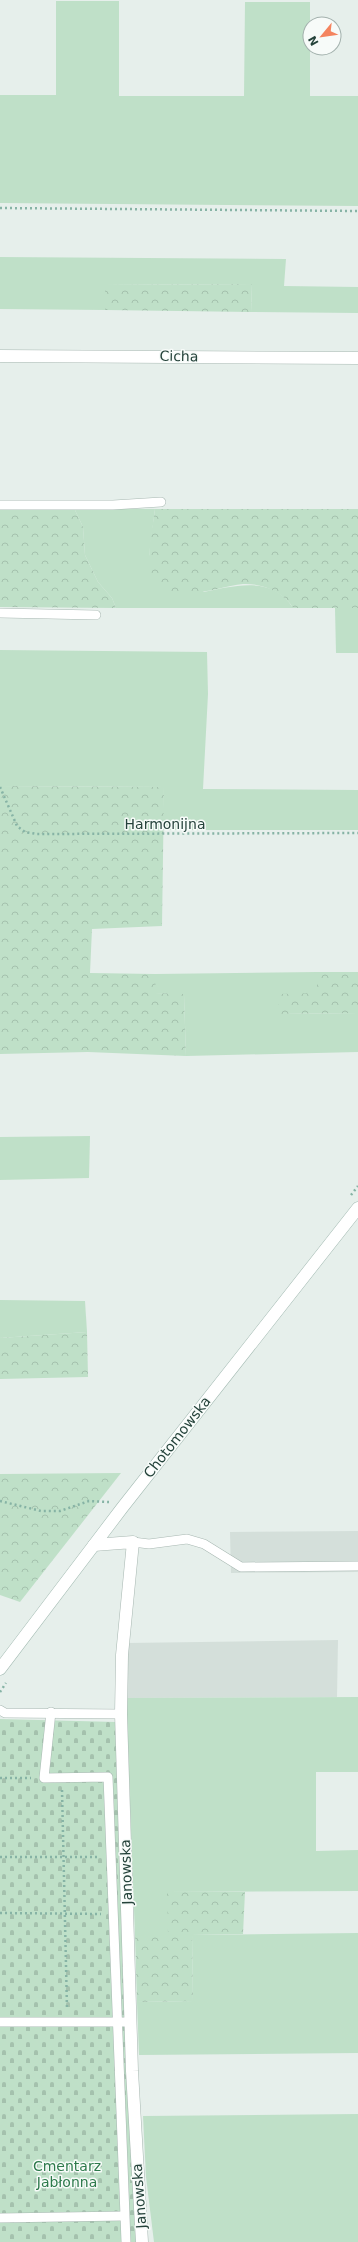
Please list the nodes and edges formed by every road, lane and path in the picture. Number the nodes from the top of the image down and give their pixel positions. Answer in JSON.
{"nodes":[{"id":1,"x":0,"y":208,"type":"edge"},
{"id":2,"x":358,"y":211,"type":"edge"},
{"id":3,"x":0,"y":356,"type":"edge"},
{"id":4,"x":358,"y":358,"type":"edge"},
{"id":5,"x":161,"y":502,"type":"dead end"},
{"id":6,"x":0,"y":505,"type":"edge"},
{"id":7,"x":0,"y":613,"type":"edge"},
{"id":8,"x":96,"y":615,"type":"dead end"},
{"id":9,"x":0,"y":788,"type":"edge"},
{"id":10,"x":358,"y":833,"type":"edge"},
{"id":11,"x":358,"y":1208,"type":"edge"},
{"id":12,"x":0,"y":1501,"type":"edge"},
{"id":13,"x":122,"y":1508,"type":"junction"},
{"id":14,"x":133,"y":1542,"type":"junction"},
{"id":15,"x":94,"y":1545,"type":"junction"},
{"id":16,"x":358,"y":1566,"type":"edge"},
{"id":17,"x":0,"y":1669,"type":"edge"},
{"id":18,"x":0,"y":1710,"type":"edge"},
{"id":19,"x":51,"y":1712,"type":"junction"},
{"id":20,"x":121,"y":1714,"type":"junction"},
{"id":21,"x":0,"y":1778,"type":"edge"},
{"id":22,"x":44,"y":1778,"type":"junction"},
{"id":23,"x":62,"y":1778,"type":"junction"},
{"id":24,"x":0,"y":1857,"type":"edge"},
{"id":25,"x":111,"y":1857,"type":"junction"},
{"id":26,"x":64,"y":1858,"type":"junction"},
{"id":27,"x":0,"y":1913,"type":"edge"},
{"id":28,"x":64,"y":1913,"type":"junction"},
{"id":29,"x":113,"y":1914,"type":"junction"},
{"id":30,"x":0,"y":2022,"type":"edge"},
{"id":31,"x":67,"y":2022,"type":"junction"},
{"id":32,"x":117,"y":2022,"type":"junction"},
{"id":33,"x":131,"y":2022,"type":"junction"},
{"id":34,"x":124,"y":2216,"type":"junction"},
{"id":35,"x":0,"y":2218,"type":"edge"},
{"id":36,"x":126,"y":2242,"type":"edge"},
{"id":37,"x":142,"y":2242,"type":"edge"}],
"edges":[{"from":1,"to":2,"type":"path"},
{"from":3,"to":4,"type":"street","name":"Cicha"},
{"from":5,"to":6,"type":"lane"},
{"from":7,"to":8,"type":"lane"},
{"from":9,"to":10,"type":"path","name":"Harmonijna"},
{"from":11,"to":13,"type":"street","name":"Chotomowska"},
{"from":12,"to":13,"type":"path"},
{"from":13,"to":15,"type":"street","name":"Chotomowska"},
{"from":14,"to":15,"type":"street"},
{"from":14,"to":16,"type":"lane"},
{"from":14,"to":20,"type":"street","name":"Janowska"},
{"from":15,"to":17,"type":"street","name":"Chotomowska"},
{"from":18,"to":19,"type":"lane"},
{"from":19,"to":20,"type":"lane"},
{"from":19,"to":22,"type":"lane"},
{"from":20,"to":33,"type":"street","name":"Janowska"},
{"from":21,"to":22,"type":"path"},
{"from":22,"to":23,"type":"lane"},
{"from":23,"to":25,"type":"lane"},
{"from":23,"to":26,"type":"path"},
{"from":24,"to":26,"type":"path"},
{"from":25,"to":26,"type":"path"},
{"from":25,"to":29,"type":"lane"},
{"from":26,"to":28,"type":"path"},
{"from":27,"to":28,"type":"path"},
{"from":28,"to":29,"type":"path"},
{"from":28,"to":31,"type":"path"},
{"from":29,"to":32,"type":"lane"},
{"from":30,"to":31,"type":"lane"},
{"from":31,"to":32,"type":"lane"},
{"from":32,"to":33,"type":"lane"},
{"from":32,"to":34,"type":"lane"},
{"from":33,"to":37,"type":"street","name":"Janowska"},
{"from":34,"to":35,"type":"lane"},
{"from":34,"to":36,"type":"lane"}]}
